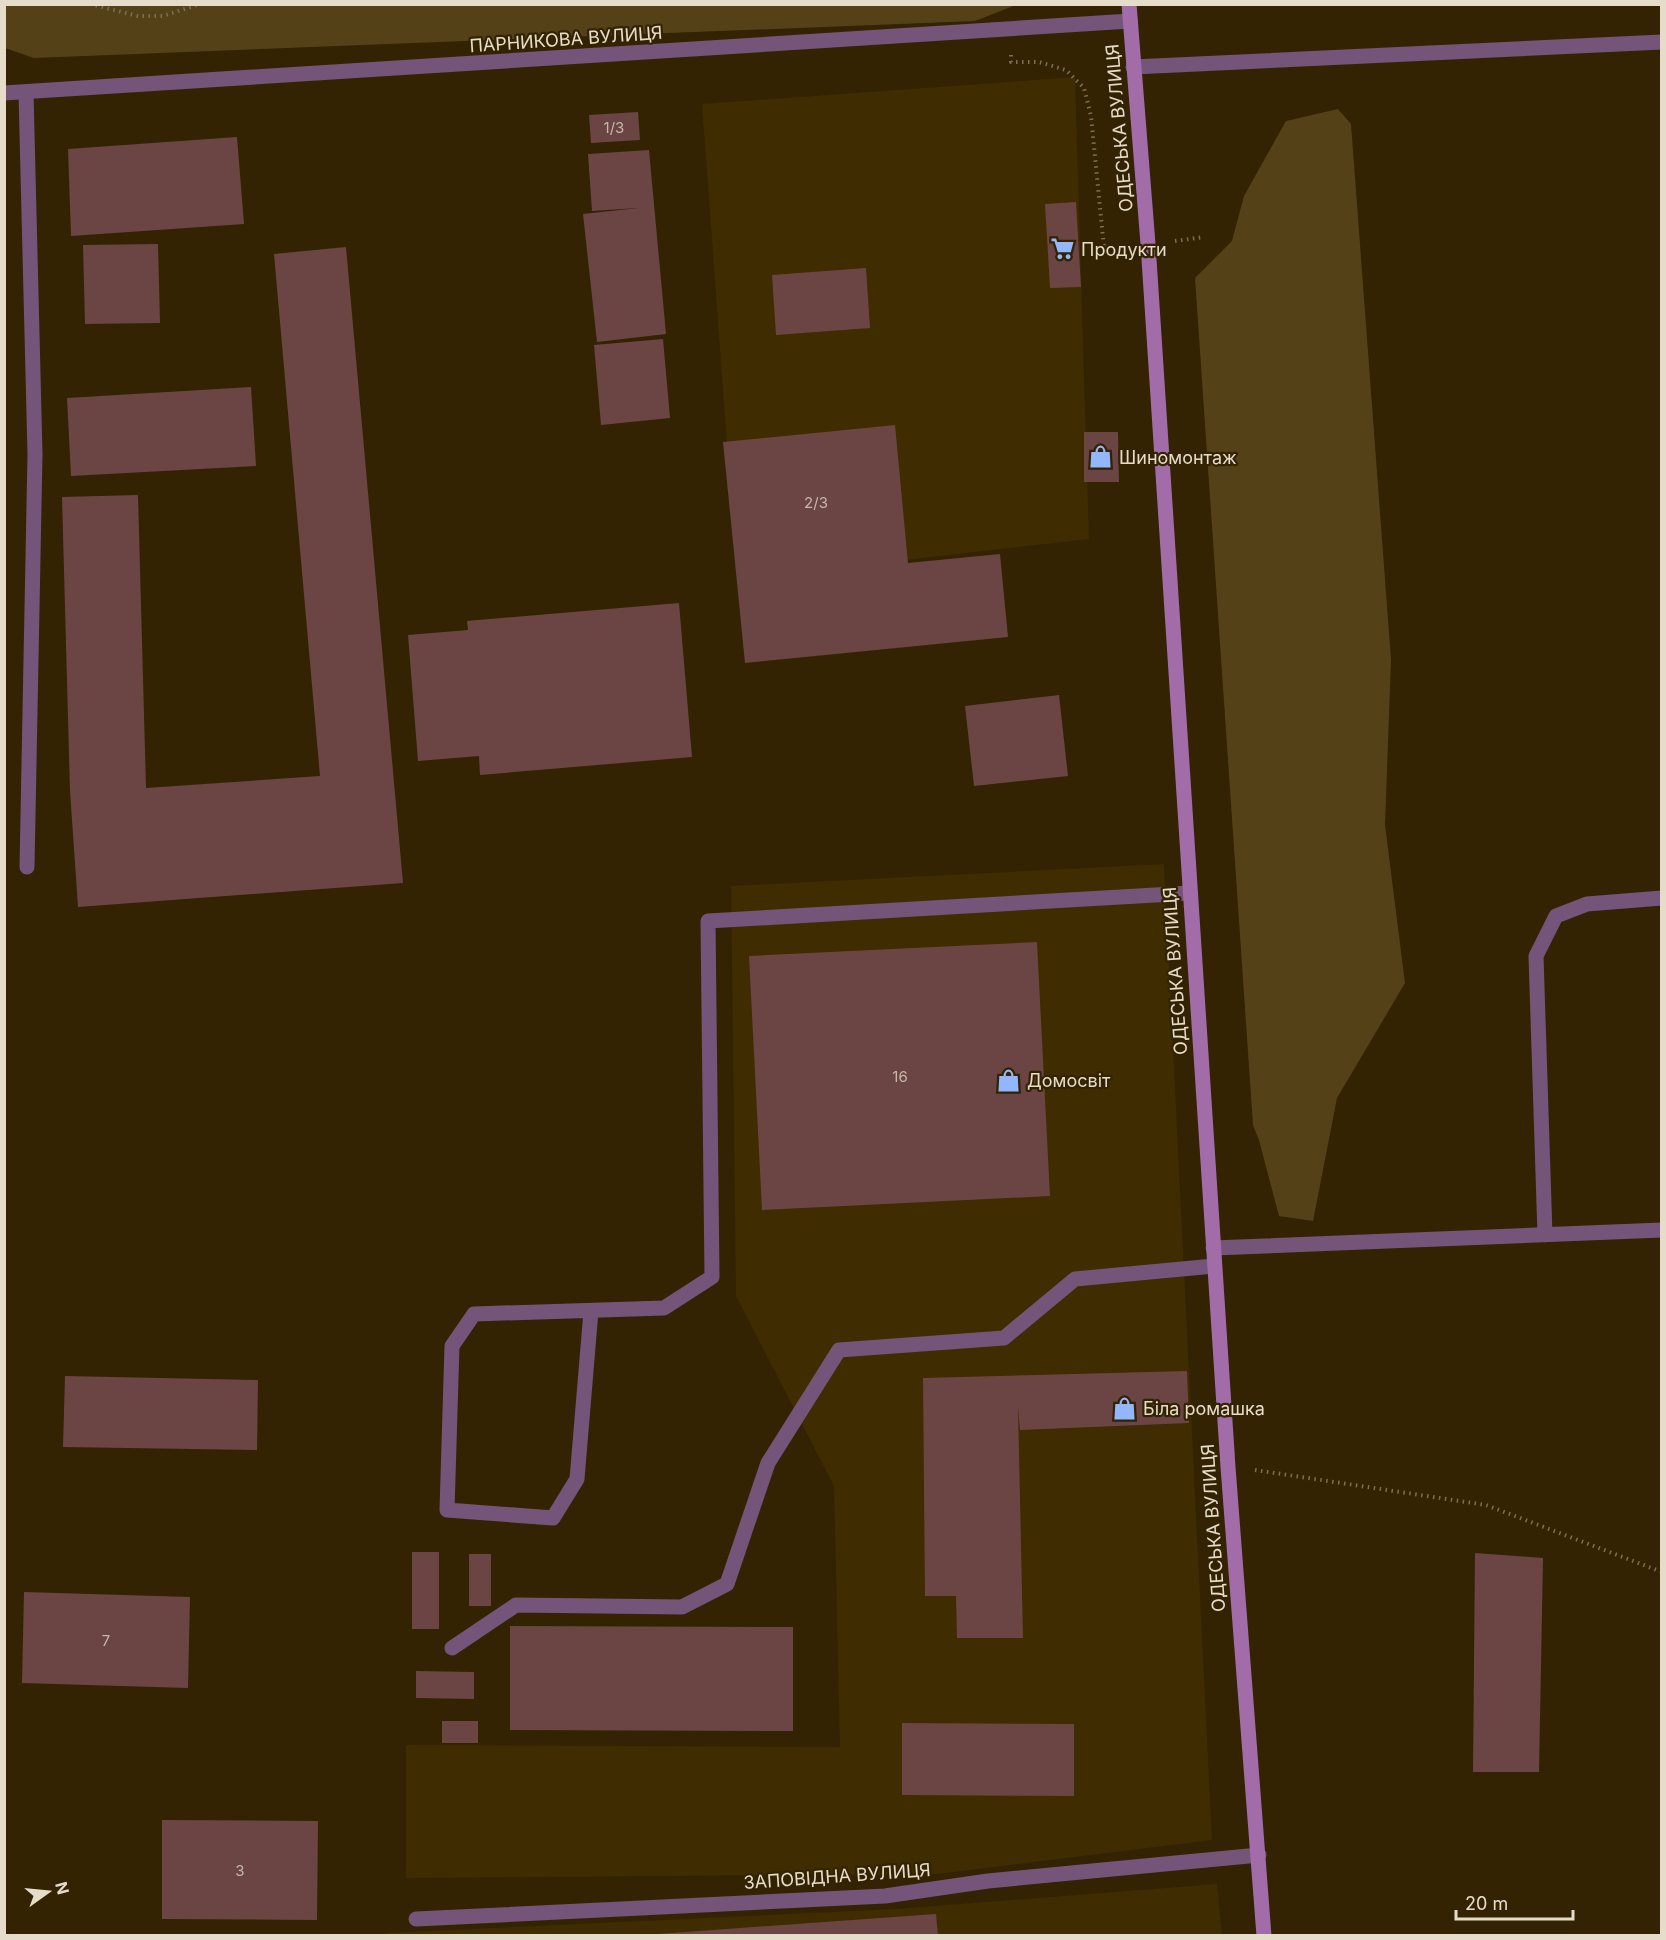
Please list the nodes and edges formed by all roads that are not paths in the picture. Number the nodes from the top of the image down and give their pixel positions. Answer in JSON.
{"nodes":[{"id":1,"x":1130,"y":4,"type":"edge"},
{"id":2,"x":1130,"y":21,"type":"junction"},
{"id":3,"x":1662,"y":42,"type":"edge"},
{"id":4,"x":1133,"y":67,"type":"junction"},
{"id":5,"x":4,"y":93,"type":"edge"},
{"id":6,"x":26,"y":93,"type":"junction"},
{"id":7,"x":27,"y":867,"type":"dead end"},
{"id":8,"x":1190,"y":893,"type":"junction"},
{"id":9,"x":1662,"y":898,"type":"edge"},
{"id":10,"x":1662,"y":1230,"type":"edge"},
{"id":11,"x":1545,"y":1235,"type":"junction"},
{"id":12,"x":1213,"y":1248,"type":"junction"},
{"id":13,"x":1214,"y":1266,"type":"junction"},
{"id":14,"x":591,"y":1311,"type":"junction"},
{"id":15,"x":452,"y":1648,"type":"dead end"},
{"id":16,"x":1259,"y":1855,"type":"junction"},
{"id":17,"x":416,"y":1919,"type":"dead end"},
{"id":18,"x":1264,"y":1935,"type":"edge"}],
"edges":[{"from":1,"to":2,"type":"street","name":"ОДЕСЬКА ВУЛИЦЯ"},
{"from":2,"to":4,"type":"street","name":"ОДЕСЬКА ВУЛИЦЯ"},
{"from":2,"to":6,"type":"street","name":"ПАРНИКОВА ВУЛИЦЯ"},
{"from":3,"to":4,"type":"street"},
{"from":4,"to":8,"type":"street","name":"ОДЕСЬКА ВУЛИЦЯ"},
{"from":5,"to":6,"type":"street","name":"ПАРНИКОВА ВУЛИЦЯ"},
{"from":6,"to":7,"type":"street"},
{"from":8,"to":12,"type":"street","name":"ОДЕСЬКА ВУЛИЦЯ"},
{"from":8,"to":14,"type":"street"},
{"from":9,"to":11,"type":"street"},
{"from":10,"to":11,"type":"street"},
{"from":11,"to":12,"type":"street"},
{"from":12,"to":13,"type":"street","name":"ОДЕСЬКА ВУЛИЦЯ"},
{"from":13,"to":15,"type":"street"},
{"from":13,"to":16,"type":"street","name":"ОДЕСЬКА ВУЛИЦЯ"},
{"from":14,"to":14,"type":"street"},
{"from":16,"to":17,"type":"street","name":"ЗАПОВІДНА ВУЛИЦЯ"},
{"from":16,"to":18,"type":"street","name":"ОДЕСЬКА ВУЛИЦЯ"}]}
